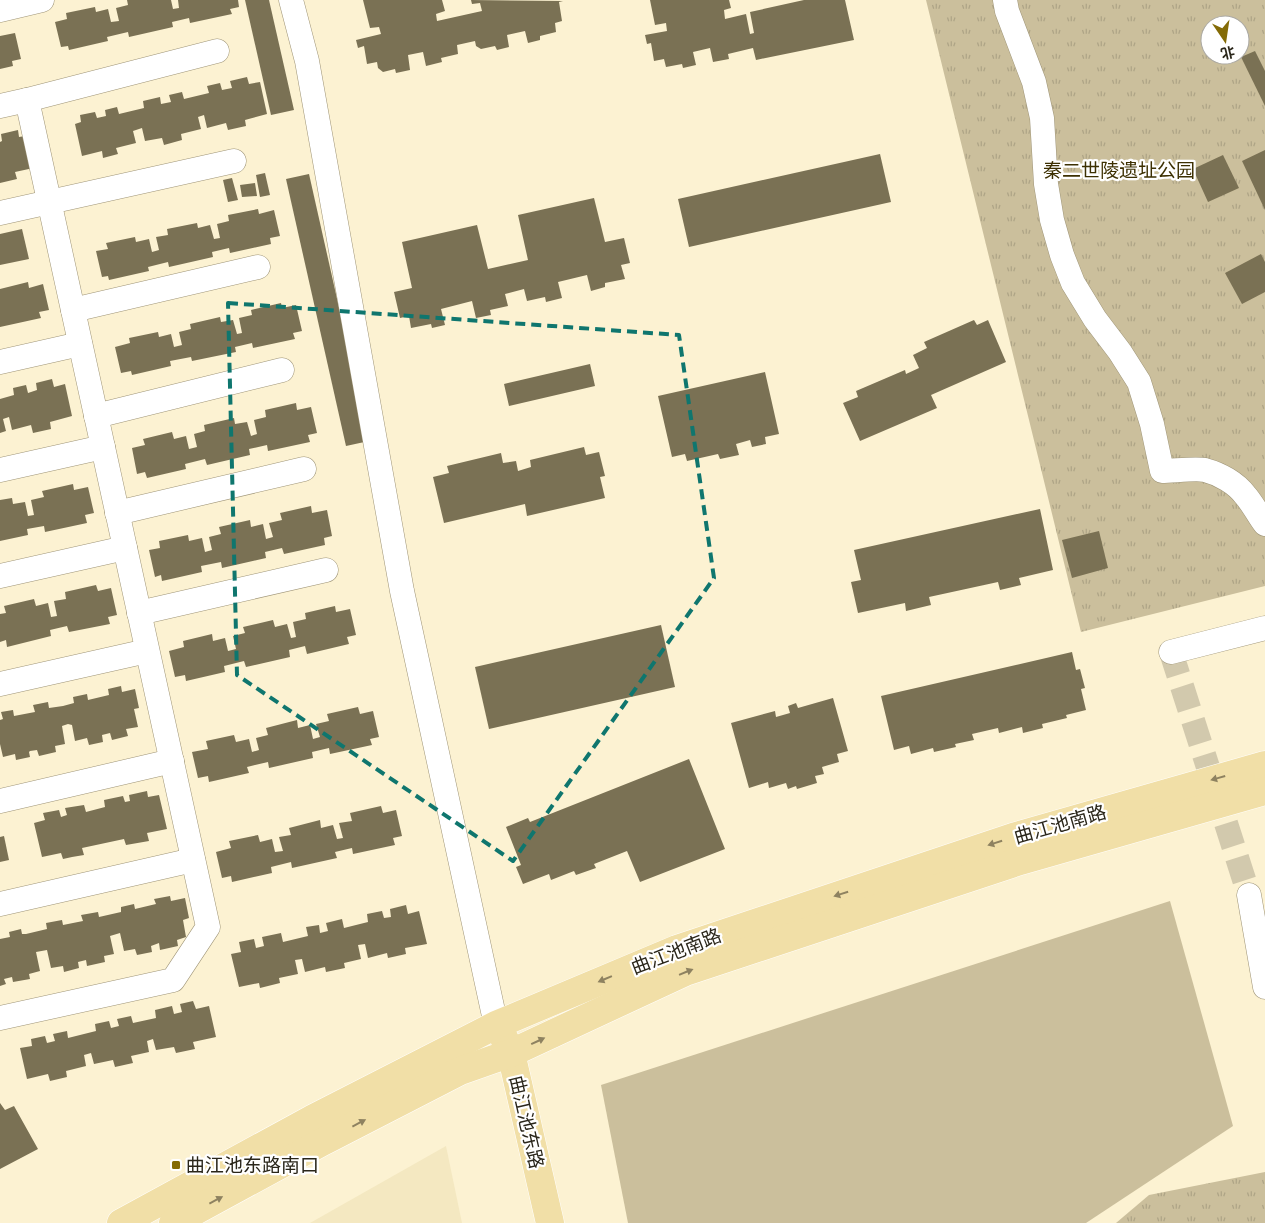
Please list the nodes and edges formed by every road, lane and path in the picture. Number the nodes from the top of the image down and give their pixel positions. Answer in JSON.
{"nodes":[{"id":1,"x":42,"y":0,"type":"edge"},
{"id":2,"x":291,"y":0,"type":"edge"},
{"id":3,"x":1005,"y":0,"type":"edge"},
{"id":4,"x":0,"y":10,"type":"edge"},
{"id":5,"x":217,"y":51,"type":"dead end"},
{"id":6,"x":27,"y":100,"type":"junction"},
{"id":7,"x":0,"y":106,"type":"edge"},
{"id":8,"x":234,"y":162,"type":"dead end"},
{"id":9,"x":49,"y":202,"type":"junction"},
{"id":10,"x":0,"y":213,"type":"edge"},
{"id":11,"x":258,"y":267,"type":"dead end"},
{"id":12,"x":73,"y":310,"type":"junction"},
{"id":13,"x":80,"y":344,"type":"junction"},
{"id":14,"x":0,"y":362,"type":"edge"},
{"id":15,"x":282,"y":370,"type":"dead end"},
{"id":16,"x":96,"y":416,"type":"junction"},
{"id":17,"x":103,"y":447,"type":"junction"},
{"id":18,"x":304,"y":469,"type":"dead end"},
{"id":19,"x":0,"y":470,"type":"edge"},
{"id":20,"x":117,"y":513,"type":"junction"},
{"id":21,"x":1265,"y":524,"type":"edge"},
{"id":22,"x":125,"y":548,"type":"junction"},
{"id":23,"x":326,"y":570,"type":"dead end"},
{"id":24,"x":0,"y":576,"type":"edge"},
{"id":25,"x":139,"y":613,"type":"junction"},
{"id":26,"x":1265,"y":628,"type":"edge"},
{"id":27,"x":147,"y":651,"type":"junction"},
{"id":28,"x":1171,"y":652,"type":"dead end"},
{"id":29,"x":0,"y":684,"type":"edge"},
{"id":30,"x":172,"y":761,"type":"junction"},
{"id":31,"x":1265,"y":765,"type":"edge"},
{"id":32,"x":1265,"y":791,"type":"edge"},
{"id":33,"x":0,"y":801,"type":"edge"},
{"id":34,"x":193,"y":860,"type":"junction"},
{"id":35,"x":1249,"y":894,"type":"tunnel mouth"},
{"id":36,"x":0,"y":904,"type":"edge"},
{"id":37,"x":1265,"y":987,"type":"edge"},
{"id":38,"x":0,"y":1018,"type":"edge"},
{"id":39,"x":496,"y":1025,"type":"junction"},
{"id":40,"x":511,"y":1053,"type":"junction"},
{"id":41,"x":121,"y":1223,"type":"edge"},
{"id":42,"x":173,"y":1223,"type":"edge"},
{"id":43,"x":550,"y":1223,"type":"edge"}],
"edges":[{"from":1,"to":4,"type":"street"},
{"from":2,"to":39,"type":"street"},
{"from":3,"to":21,"type":"street"},
{"from":5,"to":6,"type":"street"},
{"from":6,"to":7,"type":"street"},
{"from":6,"to":9,"type":"street"},
{"from":8,"to":9,"type":"street"},
{"from":9,"to":10,"type":"street"},
{"from":9,"to":12,"type":"street"},
{"from":11,"to":12,"type":"street"},
{"from":12,"to":13,"type":"street"},
{"from":13,"to":14,"type":"street"},
{"from":13,"to":16,"type":"street"},
{"from":15,"to":16,"type":"street"},
{"from":16,"to":17,"type":"street"},
{"from":17,"to":19,"type":"street"},
{"from":17,"to":20,"type":"street"},
{"from":18,"to":20,"type":"street"},
{"from":20,"to":22,"type":"street"},
{"from":22,"to":24,"type":"street"},
{"from":22,"to":25,"type":"street"},
{"from":23,"to":25,"type":"street"},
{"from":25,"to":27,"type":"street"},
{"from":26,"to":28,"type":"street"},
{"from":27,"to":29,"type":"street"},
{"from":27,"to":30,"type":"street"},
{"from":30,"to":33,"type":"street"},
{"from":30,"to":34,"type":"street"},
{"from":31,"to":39,"type":"main road","name":"曲江池南路","one_way":true},
{"from":40,"to":32,"type":"main road","name":"曲江池南路","one_way":true},
{"from":34,"to":36,"type":"street"},
{"from":34,"to":38,"type":"street"},
{"from":35,"to":37,"type":"street"},
{"from":39,"to":40,"type":"main road","name":"曲江池东路"},
{"from":39,"to":41,"type":"main road","name":"曲江池南路"},
{"from":42,"to":40,"type":"main road","name":"曲江池南路","one_way":true},
{"from":40,"to":43,"type":"main road","name":"曲江池东路"}]}
